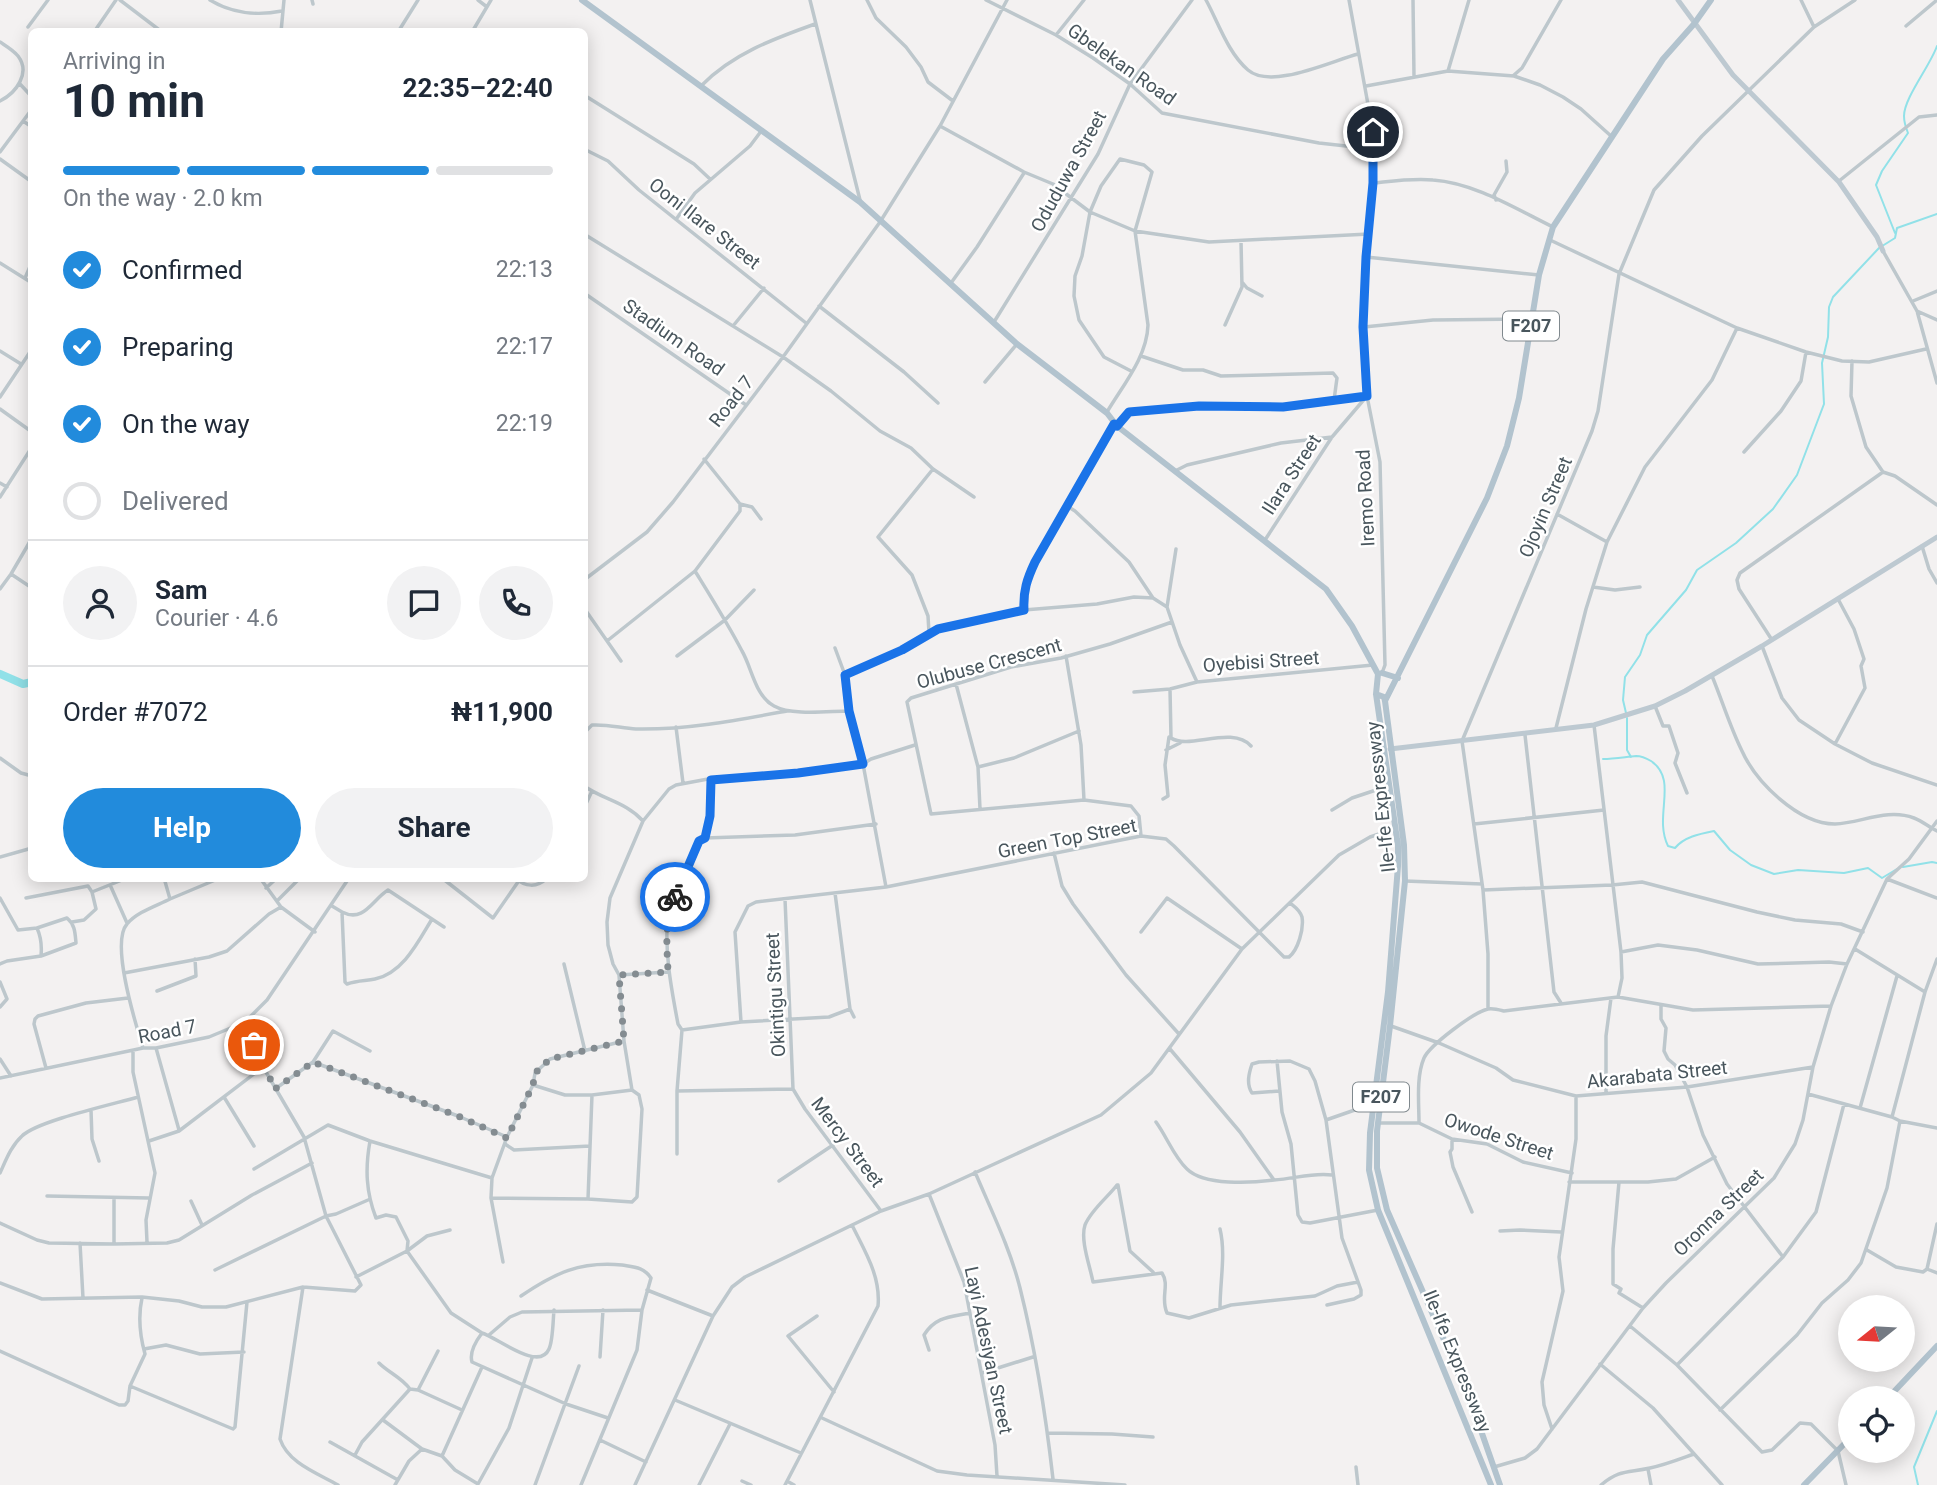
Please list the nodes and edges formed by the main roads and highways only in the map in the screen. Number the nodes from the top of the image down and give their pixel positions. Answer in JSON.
{"nodes":[{"id":1,"x":582,"y":0,"type":"edge"},
{"id":2,"x":1711,"y":0,"type":"edge"},
{"id":3,"x":1381,"y":675,"type":"junction"},
{"id":4,"x":1398,"y":678,"type":"junction"},
{"id":5,"x":1376,"y":694,"type":"junction"},
{"id":6,"x":1385,"y":701,"type":"junction"},
{"id":7,"x":1398,"y":828,"type":"junction"},
{"id":8,"x":1937,"y":1346,"type":"edge"},
{"id":9,"x":1899,"y":1386,"type":"edge"},
{"id":10,"x":1838,"y":1451,"type":"edge"},
{"id":11,"x":1491,"y":1485,"type":"edge"},
{"id":12,"x":1500,"y":1485,"type":"edge"},
{"id":13,"x":1804,"y":1485,"type":"edge"}],
"edges":[{"from":1,"to":3,"type":"main road"},
{"from":2,"to":4,"type":"main road","number":"F207"},
{"from":3,"to":4,"type":"main road"},
{"from":3,"to":5,"type":"main road"},
{"from":4,"to":6,"type":"main road","number":"F207"},
{"from":5,"to":6,"type":"main road","name":"Ile-Ife Expressway"},
{"from":5,"to":7,"type":"main road","name":"Ile-Ife Expressway","number":"F207"},
{"from":6,"to":7,"type":"main road","name":"Ile-Ife Expressway","number":"F207"},
{"from":7,"to":11,"type":"main road","name":"Ile-Ife Expressway","number":"F207"},
{"from":7,"to":12,"type":"main road","name":"Ile-Ife Expressway","number":"F207"},
{"from":8,"to":9,"type":"main road"},
{"from":10,"to":13,"type":"main road"}]}
